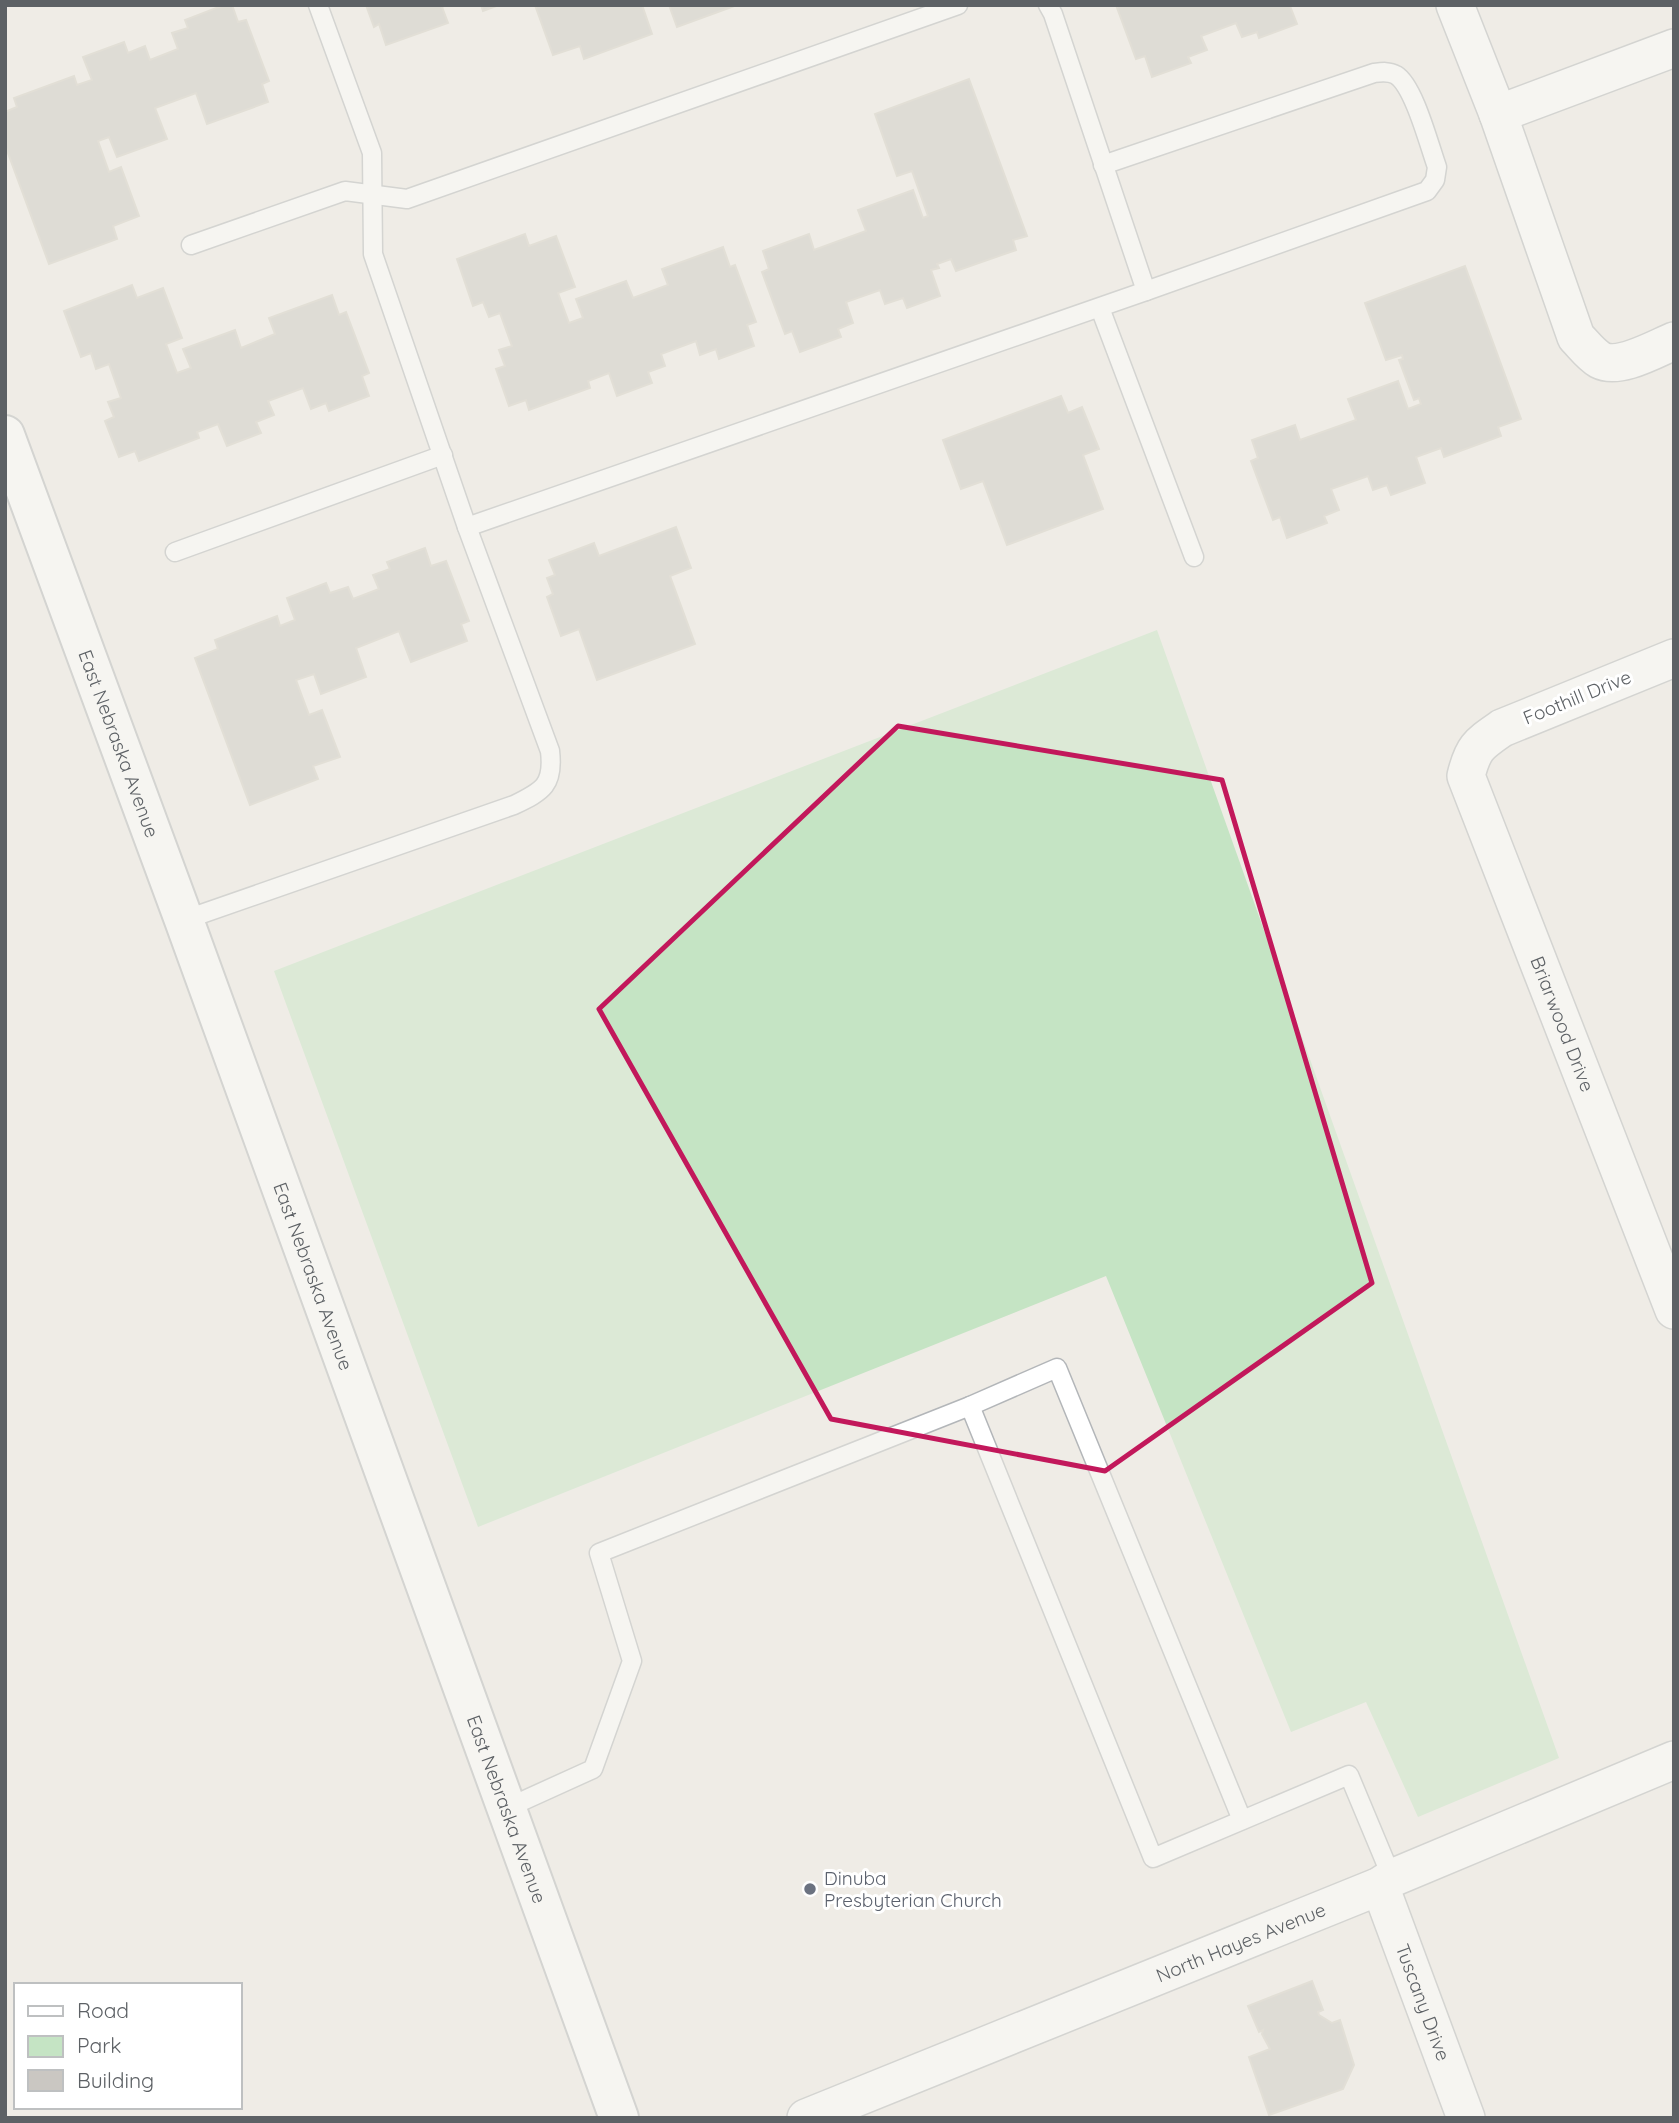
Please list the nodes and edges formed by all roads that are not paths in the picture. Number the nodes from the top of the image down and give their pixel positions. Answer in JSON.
{"nodes":[{"id":1,"x":318,"y":5,"type":"edge"},
{"id":2,"x":958,"y":5,"type":"edge"},
{"id":3,"x":1048,"y":5,"type":"edge"},
{"id":4,"x":1455,"y":5,"type":"edge"},
{"id":5,"x":1674,"y":48,"type":"edge"},
{"id":6,"x":1498,"y":114,"type":"junction"},
{"id":7,"x":1103,"y":165,"type":"junction"},
{"id":8,"x":373,"y":194,"type":"junction"},
{"id":9,"x":191,"y":245,"type":"dead end"},
{"id":10,"x":1146,"y":291,"type":"junction"},
{"id":11,"x":1100,"y":308,"type":"junction"},
{"id":12,"x":1674,"y":341,"type":"edge"},
{"id":13,"x":5,"y":435,"type":"edge"},
{"id":14,"x":443,"y":455,"type":"junction"},
{"id":15,"x":467,"y":527,"type":"junction"},
{"id":16,"x":175,"y":552,"type":"dead end"},
{"id":17,"x":1194,"y":557,"type":"dead end"},
{"id":18,"x":1674,"y":658,"type":"edge"},
{"id":19,"x":1482,"y":742,"type":"joint"},
{"id":20,"x":184,"y":920,"type":"junction"},
{"id":21,"x":1674,"y":1310,"type":"edge"},
{"id":22,"x":970,"y":1406,"type":"junction"},
{"id":23,"x":1674,"y":1760,"type":"edge"},
{"id":24,"x":507,"y":1808,"type":"junction"},
{"id":25,"x":1242,"y":1820,"type":"junction"},
{"id":26,"x":1386,"y":1882,"type":"junction"},
{"id":27,"x":619,"y":2118,"type":"edge"},
{"id":28,"x":806,"y":2118,"type":"edge"},
{"id":29,"x":1466,"y":2118,"type":"edge"}],
"edges":[{"from":1,"to":8,"type":"lane"},
{"from":2,"to":8,"type":"lane"},
{"from":3,"to":7,"type":"lane"},
{"from":4,"to":6,"type":"street"},
{"from":5,"to":6,"type":"street"},
{"from":6,"to":12,"type":"street"},
{"from":7,"to":10,"type":"lane"},
{"from":7,"to":10,"type":"lane"},
{"from":8,"to":9,"type":"lane"},
{"from":8,"to":14,"type":"lane"},
{"from":10,"to":11,"type":"lane"},
{"from":11,"to":15,"type":"lane"},
{"from":11,"to":17,"type":"lane"},
{"from":13,"to":20,"type":"street","name":"East Nebraska Avenue"},
{"from":14,"to":15,"type":"lane"},
{"from":14,"to":16,"type":"lane"},
{"from":15,"to":20,"type":"lane"},
{"from":18,"to":19,"type":"street","name":"Foothill Drive"},
{"from":19,"to":21,"type":"street","name":"Briarwood Drive"},
{"from":20,"to":24,"type":"street","name":"East Nebraska Avenue"},
{"from":22,"to":24,"type":"lane"},
{"from":22,"to":25,"type":"lane"},
{"from":22,"to":25,"type":"lane"},
{"from":23,"to":26,"type":"street","name":"North Hayes Avenue"},
{"from":24,"to":27,"type":"street","name":"East Nebraska Avenue"},
{"from":25,"to":26,"type":"lane"},
{"from":26,"to":28,"type":"street","name":"North Hayes Avenue"},
{"from":26,"to":29,"type":"street","name":"Tuscany Drive"}]}
